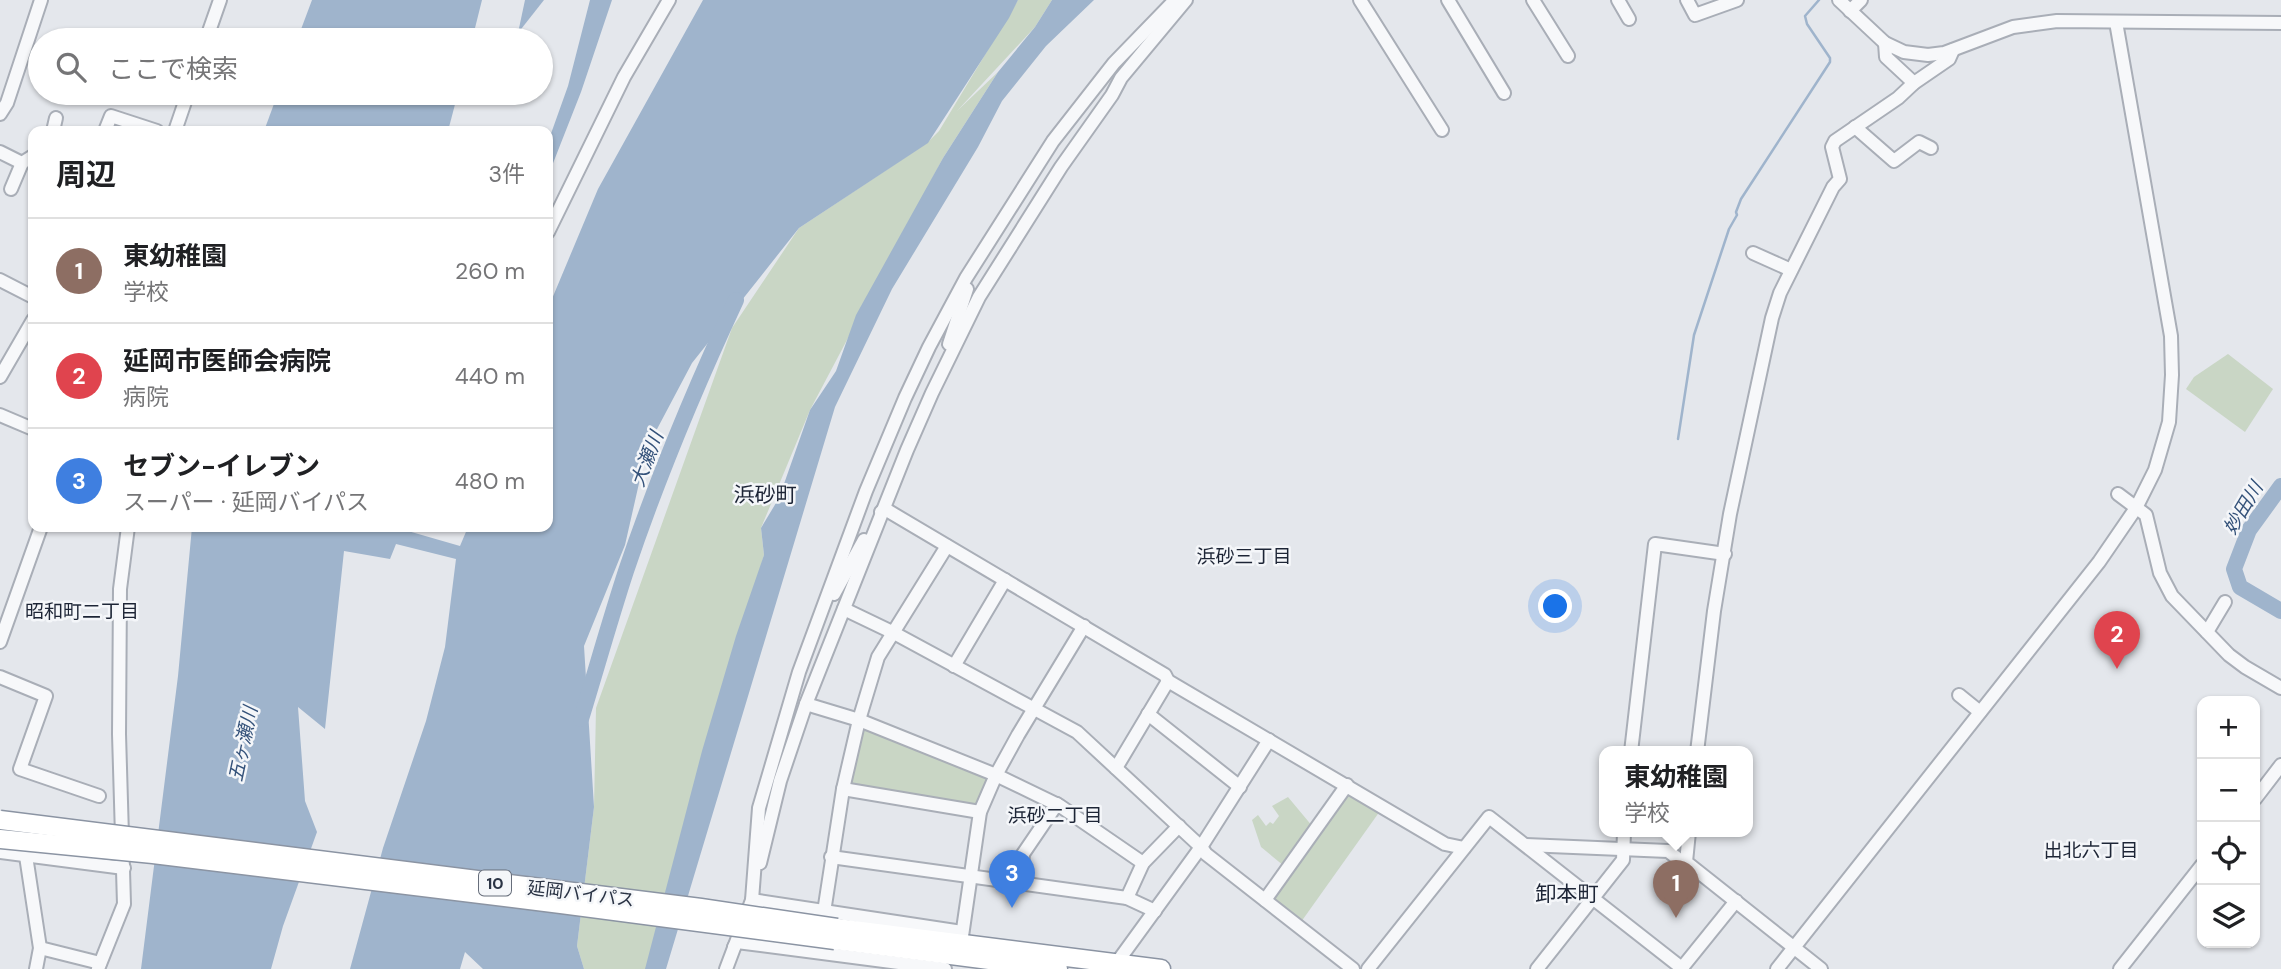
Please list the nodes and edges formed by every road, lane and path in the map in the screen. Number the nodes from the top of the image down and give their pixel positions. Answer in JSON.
{"nodes":[{"id":1,"x":41,"y":0,"type":"edge"},
{"id":2,"x":219,"y":0,"type":"edge"},
{"id":3,"x":668,"y":0,"type":"edge"},
{"id":4,"x":1175,"y":0,"type":"edge"},
{"id":5,"x":1186,"y":0,"type":"edge"},
{"id":6,"x":1360,"y":0,"type":"edge"},
{"id":7,"x":1448,"y":0,"type":"edge"},
{"id":8,"x":1533,"y":0,"type":"edge"},
{"id":9,"x":1618,"y":0,"type":"edge"},
{"id":10,"x":1688,"y":0,"type":"edge"},
{"id":11,"x":1737,"y":0,"type":"edge"},
{"id":12,"x":1839,"y":0,"type":"edge"},
{"id":13,"x":1861,"y":0,"type":"edge"},
{"id":14,"x":1850,"y":11,"type":"junction"},
{"id":15,"x":1629,"y":19,"type":"dead end"},
{"id":16,"x":2116,"y":22,"type":"junction"},
{"id":17,"x":2281,"y":23,"type":"edge"},
{"id":18,"x":32,"y":28,"type":"edge"},
{"id":19,"x":210,"y":28,"type":"edge"},
{"id":20,"x":28,"y":39,"type":"edge"},
{"id":21,"x":1885,"y":43,"type":"junction"},
{"id":22,"x":1953,"y":51,"type":"junction"},
{"id":23,"x":1568,"y":56,"type":"dead end"},
{"id":24,"x":1914,"y":83,"type":"junction"},
{"id":25,"x":1504,"y":93,"type":"dead end"},
{"id":26,"x":184,"y":105,"type":"edge"},
{"id":27,"x":0,"y":114,"type":"edge"},
{"id":28,"x":107,"y":126,"type":"edge"},
{"id":29,"x":142,"y":126,"type":"edge"},
{"id":30,"x":177,"y":126,"type":"edge"},
{"id":31,"x":1855,"y":127,"type":"junction"},
{"id":32,"x":1442,"y":130,"type":"dead end"},
{"id":33,"x":1931,"y":148,"type":"dead end"},
{"id":34,"x":0,"y":152,"type":"edge"},
{"id":35,"x":28,"y":160,"type":"edge"},
{"id":36,"x":11,"y":189,"type":"dead end"},
{"id":37,"x":553,"y":222,"type":"edge"},
{"id":38,"x":1753,"y":253,"type":"dead end"},
{"id":39,"x":1791,"y":270,"type":"junction"},
{"id":40,"x":966,"y":278,"type":"junction"},
{"id":41,"x":0,"y":280,"type":"edge"},
{"id":42,"x":28,"y":295,"type":"edge"},
{"id":43,"x":28,"y":329,"type":"edge"},
{"id":44,"x":943,"y":372,"type":"junction"},
{"id":45,"x":0,"y":377,"type":"edge"},
{"id":46,"x":0,"y":415,"type":"edge"},
{"id":47,"x":28,"y":427,"type":"edge"},
{"id":48,"x":2118,"y":494,"type":"dead end"},
{"id":49,"x":2136,"y":508,"type":"junction"},
{"id":50,"x":884,"y":509,"type":"junction"},
{"id":51,"x":39,"y":532,"type":"edge"},
{"id":52,"x":127,"y":532,"type":"edge"},
{"id":53,"x":947,"y":546,"type":"junction"},
{"id":54,"x":1725,"y":554,"type":"junction"},
{"id":55,"x":1005,"y":580,"type":"junction"},
{"id":56,"x":2225,"y":602,"type":"dead end"},
{"id":57,"x":824,"y":604,"type":"junction"},
{"id":58,"x":844,"y":609,"type":"junction"},
{"id":59,"x":1084,"y":626,"type":"junction"},
{"id":60,"x":2207,"y":632,"type":"junction"},
{"id":61,"x":894,"y":633,"type":"junction"},
{"id":62,"x":0,"y":642,"type":"edge"},
{"id":63,"x":954,"y":666,"type":"junction"},
{"id":64,"x":0,"y":677,"type":"edge"},
{"id":65,"x":1168,"y":681,"type":"junction"},
{"id":66,"x":2281,"y":688,"type":"edge"},
{"id":67,"x":1959,"y":695,"type":"dead end"},
{"id":68,"x":806,"y":704,"type":"junction"},
{"id":69,"x":1034,"y":708,"type":"junction"},
{"id":70,"x":1980,"y":712,"type":"junction"},
{"id":71,"x":1148,"y":714,"type":"junction"},
{"id":72,"x":859,"y":720,"type":"junction"},
{"id":73,"x":1269,"y":740,"type":"junction"},
{"id":74,"x":1632,"y":746,"type":"edge"},
{"id":75,"x":1698,"y":746,"type":"edge"},
{"id":76,"x":2281,"y":765,"type":"edge"},
{"id":77,"x":1116,"y":768,"type":"junction"},
{"id":78,"x":996,"y":775,"type":"junction"},
{"id":79,"x":1347,"y":785,"type":"junction"},
{"id":80,"x":1240,"y":787,"type":"junction"},
{"id":81,"x":843,"y":789,"type":"junction"},
{"id":82,"x":2260,"y":792,"type":"edge"},
{"id":83,"x":99,"y":796,"type":"dead end"},
{"id":84,"x":1057,"y":804,"type":"junction"},
{"id":85,"x":980,"y":811,"type":"junction"},
{"id":86,"x":0,"y":820,"type":"edge"},
{"id":87,"x":1179,"y":826,"type":"junction"},
{"id":88,"x":1624,"y":837,"type":"edge"},
{"id":89,"x":1688,"y":837,"type":"edge"},
{"id":90,"x":0,"y":839,"type":"edge"},
{"id":91,"x":1526,"y":845,"type":"junction"},
{"id":92,"x":1202,"y":846,"type":"junction"},
{"id":93,"x":1464,"y":848,"type":"junction"},
{"id":94,"x":1624,"y":849,"type":"junction"},
{"id":95,"x":0,"y":852,"type":"edge"},
{"id":96,"x":26,"y":856,"type":"junction"},
{"id":97,"x":831,"y":857,"type":"junction"},
{"id":98,"x":1686,"y":862,"type":"junction"},
{"id":99,"x":1143,"y":863,"type":"junction"},
{"id":100,"x":124,"y":868,"type":"junction"},
{"id":101,"x":754,"y":868,"type":"junction"},
{"id":102,"x":2197,"y":871,"type":"edge"},
{"id":103,"x":972,"y":877,"type":"junction"},
{"id":104,"x":1021,"y":884,"type":"junction"},
{"id":105,"x":1127,"y":898,"type":"junction"},
{"id":106,"x":1593,"y":898,"type":"junction"},
{"id":107,"x":752,"y":900,"type":"junction"},
{"id":108,"x":1265,"y":900,"type":"junction"},
{"id":109,"x":1736,"y":901,"type":"junction"},
{"id":110,"x":1155,"y":911,"type":"junction"},
{"id":111,"x":824,"y":912,"type":"junction"},
{"id":112,"x":836,"y":934,"type":"junction"},
{"id":113,"x":737,"y":942,"type":"junction"},
{"id":114,"x":1794,"y":947,"type":"junction"},
{"id":115,"x":40,"y":948,"type":"junction"},
{"id":116,"x":962,"y":951,"type":"edge"},
{"id":117,"x":876,"y":965,"type":"edge"},
{"id":118,"x":99,"y":966,"type":"edge"},
{"id":119,"x":1114,"y":966,"type":"edge"},
{"id":120,"x":36,"y":969,"type":"edge"},
{"id":121,"x":724,"y":969,"type":"edge"},
{"id":122,"x":945,"y":969,"type":"edge"},
{"id":123,"x":1058,"y":969,"type":"edge"},
{"id":124,"x":1161,"y":969,"type":"edge"},
{"id":125,"x":1353,"y":969,"type":"edge"},
{"id":126,"x":1368,"y":969,"type":"edge"},
{"id":127,"x":1537,"y":969,"type":"edge"},
{"id":128,"x":1682,"y":969,"type":"edge"},
{"id":129,"x":1777,"y":969,"type":"edge"},
{"id":130,"x":1821,"y":969,"type":"edge"},
{"id":131,"x":2120,"y":969,"type":"edge"}],
"edges":[{"from":1,"to":18,"type":"street"},
{"from":2,"to":19,"type":"street"},
{"from":3,"to":37,"type":"street"},
{"from":4,"to":40,"type":"street"},
{"from":5,"to":44,"type":"street"},
{"from":6,"to":32,"type":"street"},
{"from":7,"to":25,"type":"street"},
{"from":8,"to":23,"type":"street"},
{"from":9,"to":15,"type":"street"},
{"from":10,"to":11,"type":"street"},
{"from":12,"to":14,"type":"street"},
{"from":13,"to":14,"type":"street"},
{"from":14,"to":21,"type":"street"},
{"from":16,"to":17,"type":"street"},
{"from":16,"to":22,"type":"street"},
{"from":16,"to":49,"type":"street"},
{"from":20,"to":27,"type":"street"},
{"from":21,"to":22,"type":"street"},
{"from":21,"to":24,"type":"street"},
{"from":22,"to":24,"type":"street"},
{"from":24,"to":31,"type":"street"},
{"from":26,"to":30,"type":"street"},
{"from":28,"to":29,"type":"street"},
{"from":31,"to":33,"type":"street"},
{"from":31,"to":39,"type":"street"},
{"from":34,"to":35,"type":"street"},
{"from":35,"to":36,"type":"street"},
{"from":38,"to":39,"type":"street"},
{"from":39,"to":54,"type":"street"},
{"from":40,"to":44,"type":"street"},
{"from":40,"to":57,"type":"street"},
{"from":41,"to":42,"type":"street"},
{"from":43,"to":45,"type":"street"},
{"from":44,"to":50,"type":"street"},
{"from":46,"to":47,"type":"street"},
{"from":48,"to":49,"type":"street"},
{"from":49,"to":60,"type":"street"},
{"from":49,"to":70,"type":"street"},
{"from":50,"to":53,"type":"street"},
{"from":50,"to":57,"type":"street"},
{"from":50,"to":58,"type":"street"},
{"from":51,"to":62,"type":"street"},
{"from":52,"to":100,"type":"street"},
{"from":53,"to":55,"type":"street"},
{"from":53,"to":61,"type":"street"},
{"from":54,"to":74,"type":"street"},
{"from":54,"to":75,"type":"street"},
{"from":55,"to":59,"type":"street"},
{"from":55,"to":63,"type":"street"},
{"from":56,"to":60,"type":"street"},
{"from":57,"to":101,"type":"street"},
{"from":58,"to":61,"type":"street"},
{"from":58,"to":68,"type":"street"},
{"from":59,"to":65,"type":"street"},
{"from":59,"to":69,"type":"street"},
{"from":60,"to":66,"type":"street"},
{"from":61,"to":63,"type":"street"},
{"from":61,"to":72,"type":"street"},
{"from":63,"to":69,"type":"street"},
{"from":64,"to":83,"type":"street"},
{"from":65,"to":71,"type":"street"},
{"from":65,"to":73,"type":"street"},
{"from":67,"to":70,"type":"street"},
{"from":68,"to":72,"type":"street"},
{"from":68,"to":101,"type":"street"},
{"from":69,"to":77,"type":"street"},
{"from":69,"to":78,"type":"street"},
{"from":70,"to":114,"type":"street"},
{"from":71,"to":77,"type":"street"},
{"from":71,"to":80,"type":"street"},
{"from":72,"to":78,"type":"street"},
{"from":72,"to":81,"type":"street"},
{"from":73,"to":79,"type":"street"},
{"from":73,"to":80,"type":"street"},
{"from":76,"to":82,"type":"street"},
{"from":77,"to":87,"type":"street"},
{"from":78,"to":84,"type":"street"},
{"from":78,"to":85,"type":"street"},
{"from":79,"to":93,"type":"street"},
{"from":79,"to":108,"type":"street"},
{"from":80,"to":92,"type":"street"},
{"from":81,"to":85,"type":"street"},
{"from":81,"to":97,"type":"street"},
{"from":84,"to":99,"type":"street"},
{"from":84,"to":104,"type":"street"},
{"from":85,"to":103,"type":"street"},
{"from":86,"to":112,"type":"highway","name":"延岡バイパス","number":"10","bridge":true},
{"from":87,"to":92,"type":"street"},
{"from":87,"to":99,"type":"street"},
{"from":88,"to":94,"type":"street"},
{"from":89,"to":98,"type":"street"},
{"from":90,"to":112,"type":"highway","name":"延岡バイパス","number":"10","bridge":true},
{"from":91,"to":93,"type":"street"},
{"from":91,"to":94,"type":"street"},
{"from":91,"to":106,"type":"street"},
{"from":92,"to":108,"type":"street"},
{"from":92,"to":110,"type":"street"},
{"from":93,"to":126,"type":"street"},
{"from":94,"to":98,"type":"street"},
{"from":94,"to":106,"type":"street"},
{"from":95,"to":96,"type":"street"},
{"from":96,"to":100,"type":"street"},
{"from":96,"to":115,"type":"street"},
{"from":97,"to":103,"type":"street"},
{"from":97,"to":111,"type":"street"},
{"from":98,"to":109,"type":"street"},
{"from":99,"to":105,"type":"street"},
{"from":100,"to":118,"type":"street"},
{"from":101,"to":107,"type":"street"},
{"from":102,"to":131,"type":"street"},
{"from":103,"to":104,"type":"street"},
{"from":103,"to":116,"type":"street"},
{"from":104,"to":105,"type":"street"},
{"from":105,"to":110,"type":"street"},
{"from":106,"to":127,"type":"street"},
{"from":106,"to":128,"type":"street"},
{"from":107,"to":111,"type":"street"},
{"from":107,"to":113,"type":"street"},
{"from":108,"to":125,"type":"street"},
{"from":109,"to":114,"type":"street"},
{"from":109,"to":128,"type":"street"},
{"from":110,"to":119,"type":"street"},
{"from":111,"to":116,"type":"street"},
{"from":112,"to":116,"type":"highway","name":"延岡バイパス","number":"10"},
{"from":113,"to":117,"type":"street"},
{"from":113,"to":121,"type":"street"},
{"from":114,"to":129,"type":"street"},
{"from":114,"to":130,"type":"street"},
{"from":115,"to":118,"type":"street"},
{"from":115,"to":120,"type":"street"},
{"from":116,"to":119,"type":"highway","name":"延岡バイパス","number":"10"},
{"from":116,"to":123,"type":"highway","name":"延岡バイパス","number":"10"},
{"from":117,"to":122,"type":"street"},
{"from":119,"to":124,"type":"highway","name":"延岡バイパス","number":"10"}]}
